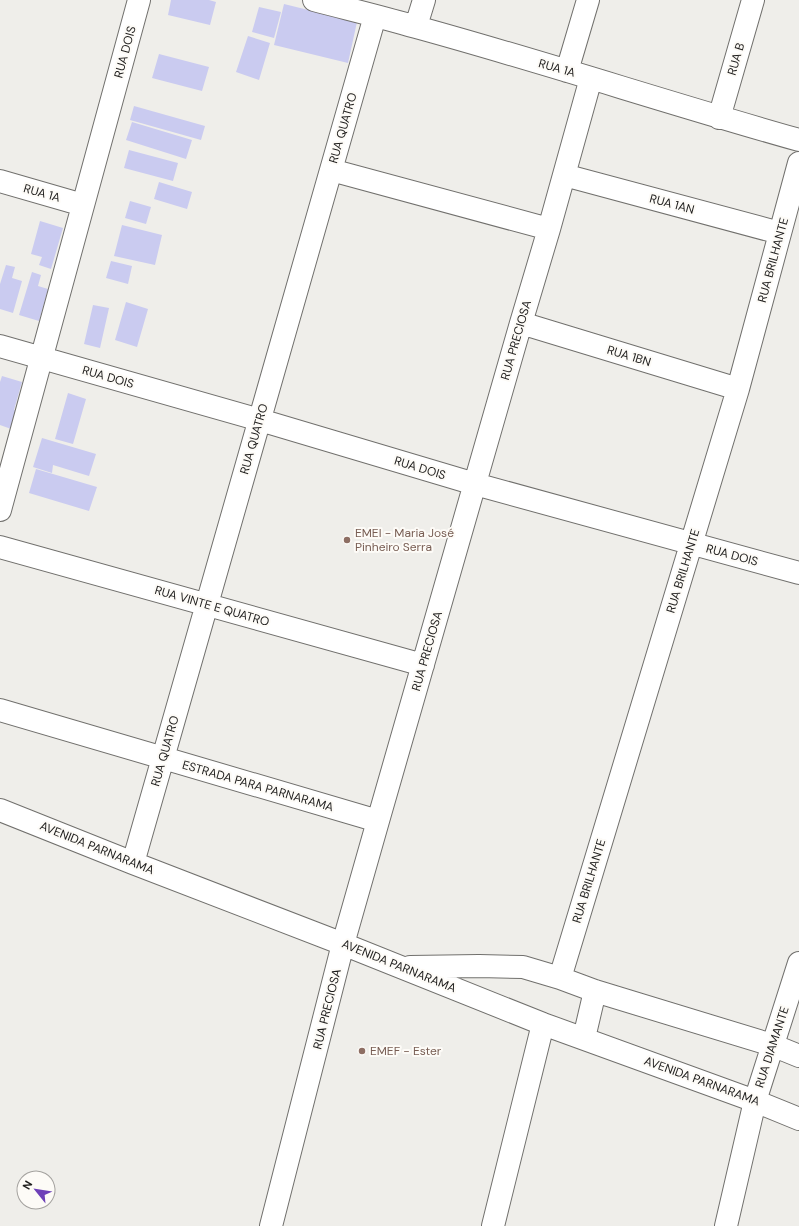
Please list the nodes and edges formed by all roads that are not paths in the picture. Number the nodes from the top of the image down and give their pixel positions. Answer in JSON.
{"nodes":[{"id":1,"x":139,"y":0,"type":"edge"},
{"id":2,"x":314,"y":0,"type":"edge"},
{"id":3,"x":424,"y":0,"type":"edge"},
{"id":4,"x":588,"y":0,"type":"edge"},
{"id":5,"x":753,"y":0,"type":"edge"},
{"id":6,"x":375,"y":16,"type":"junction"},
{"id":7,"x":416,"y":26,"type":"junction"},
{"id":8,"x":567,"y":71,"type":"junction"},
{"id":9,"x":591,"y":78,"type":"junction"},
{"id":10,"x":719,"y":118,"type":"junction"},
{"id":11,"x":799,"y":140,"type":"edge"},
{"id":12,"x":799,"y":163,"type":"edge"},
{"id":13,"x":331,"y":170,"type":"junction"},
{"id":14,"x":564,"y":176,"type":"junction"},
{"id":15,"x":0,"y":181,"type":"edge"},
{"id":16,"x":83,"y":205,"type":"junction"},
{"id":17,"x":549,"y":229,"type":"junction"},
{"id":18,"x":780,"y":233,"type":"junction"},
{"id":19,"x":521,"y":323,"type":"junction"},
{"id":20,"x":0,"y":346,"type":"edge"},
{"id":21,"x":41,"y":358,"type":"junction"},
{"id":22,"x":738,"y":389,"type":"junction"},
{"id":23,"x":260,"y":420,"type":"junction"},
{"id":24,"x":475,"y":484,"type":"junction"},
{"id":25,"x":0,"y":510,"type":"edge"},
{"id":26,"x":691,"y":544,"type":"junction"},
{"id":27,"x":0,"y":547,"type":"edge"},
{"id":28,"x":799,"y":573,"type":"edge"},
{"id":29,"x":206,"y":605,"type":"junction"},
{"id":30,"x":423,"y":665,"type":"junction"},
{"id":31,"x":0,"y":710,"type":"edge"},
{"id":32,"x":163,"y":758,"type":"junction"},
{"id":33,"x":0,"y":810,"type":"edge"},
{"id":34,"x":378,"y":821,"type":"junction"},
{"id":35,"x":133,"y":863,"type":"junction"},
{"id":36,"x":343,"y":944,"type":"junction"},
{"id":37,"x":799,"y":963,"type":"edge"},
{"id":38,"x":401,"y":967,"type":"junction"},
{"id":39,"x":560,"y":978,"type":"junction"},
{"id":40,"x":595,"y":992,"type":"junction"},
{"id":41,"x":543,"y":1024,"type":"junction"},
{"id":42,"x":584,"y":1038,"type":"junction"},
{"id":43,"x":772,"y":1045,"type":"junction"},
{"id":44,"x":799,"y":1056,"type":"edge"},
{"id":45,"x":754,"y":1101,"type":"junction"},
{"id":46,"x":799,"y":1119,"type":"edge"},
{"id":47,"x":271,"y":1226,"type":"edge"},
{"id":48,"x":493,"y":1226,"type":"edge"},
{"id":49,"x":726,"y":1226,"type":"edge"}],
"edges":[{"from":1,"to":16,"type":"street","name":"RUA DOIS"},
{"from":2,"to":6,"type":"street","name":"RUA 1A"},
{"from":3,"to":7,"type":"street"},
{"from":4,"to":8,"type":"street"},
{"from":5,"to":10,"type":"street","name":"RUA B"},
{"from":6,"to":7,"type":"street","name":"RUA 1A"},
{"from":6,"to":13,"type":"street","name":"RUA QUATRO"},
{"from":7,"to":8,"type":"street","name":"RUA 1A"},
{"from":8,"to":9,"type":"street","name":"RUA 1A"},
{"from":9,"to":10,"type":"street","name":"RUA 1A"},
{"from":9,"to":14,"type":"street","name":"RUA PRECIOSA"},
{"from":10,"to":11,"type":"street","name":"RUA 1A"},
{"from":12,"to":18,"type":"street","name":"RUA BRILHANTE"},
{"from":13,"to":17,"type":"street"},
{"from":13,"to":23,"type":"street","name":"RUA QUATRO"},
{"from":14,"to":17,"type":"street","name":"RUA PRECIOSA"},
{"from":14,"to":18,"type":"street","name":"RUA 1AN"},
{"from":15,"to":16,"type":"street","name":"RUA 1A"},
{"from":16,"to":21,"type":"street","name":"RUA DOIS"},
{"from":17,"to":19,"type":"street","name":"RUA PRECIOSA"},
{"from":18,"to":22,"type":"street","name":"RUA BRILHANTE"},
{"from":19,"to":22,"type":"street","name":"RUA 1BN"},
{"from":19,"to":24,"type":"street","name":"RUA PRECIOSA"},
{"from":20,"to":21,"type":"street","name":"RUA DOIS"},
{"from":21,"to":23,"type":"street","name":"RUA DOIS"},
{"from":21,"to":25,"type":"street","name":"RUA DOIS"},
{"from":22,"to":26,"type":"street","name":"RUA BRILHANTE"},
{"from":23,"to":24,"type":"street","name":"RUA DOIS"},
{"from":23,"to":29,"type":"street","name":"RUA QUATRO"},
{"from":24,"to":26,"type":"street","name":"RUA DOIS"},
{"from":24,"to":30,"type":"street","name":"RUA PRECIOSA"},
{"from":26,"to":28,"type":"street","name":"RUA DOIS"},
{"from":26,"to":39,"type":"street","name":"RUA BRILHANTE"},
{"from":27,"to":29,"type":"street","name":"RUA VINTE E QUATRO"},
{"from":29,"to":30,"type":"street","name":"RUA VINTE E QUATRO"},
{"from":29,"to":32,"type":"street","name":"RUA QUATRO"},
{"from":30,"to":34,"type":"street","name":"RUA PRECIOSA"},
{"from":31,"to":32,"type":"street","name":"ESTRADA PARA PARNARAMA"},
{"from":32,"to":34,"type":"street","name":"ESTRADA PARA PARNARAMA"},
{"from":32,"to":35,"type":"street","name":"RUA QUATRO"},
{"from":33,"to":35,"type":"street","name":"AVENIDA PARNARAMA"},
{"from":34,"to":36,"type":"street","name":"RUA PRECIOSA"},
{"from":35,"to":36,"type":"street","name":"AVENIDA PARNARAMA"},
{"from":36,"to":38,"type":"street","name":"AVENIDA PARNARAMA"},
{"from":36,"to":47,"type":"street","name":"RUA PRECIOSA"},
{"from":37,"to":43,"type":"street","name":"RUA DIAMANTE"},
{"from":38,"to":39,"type":"street"},
{"from":38,"to":41,"type":"street","name":"AVENIDA PARNARAMA"},
{"from":39,"to":40,"type":"street"},
{"from":40,"to":42,"type":"street"},
{"from":40,"to":43,"type":"street"},
{"from":41,"to":42,"type":"street","name":"AVENIDA PARNARAMA"},
{"from":41,"to":48,"type":"street"},
{"from":42,"to":45,"type":"street","name":"AVENIDA PARNARAMA"},
{"from":43,"to":44,"type":"street"},
{"from":43,"to":45,"type":"street","name":"RUA DIAMANTE"},
{"from":45,"to":46,"type":"street","name":"AVENIDA PARNARAMA"},
{"from":45,"to":49,"type":"street","name":"RUA DIAMANTE"}]}
